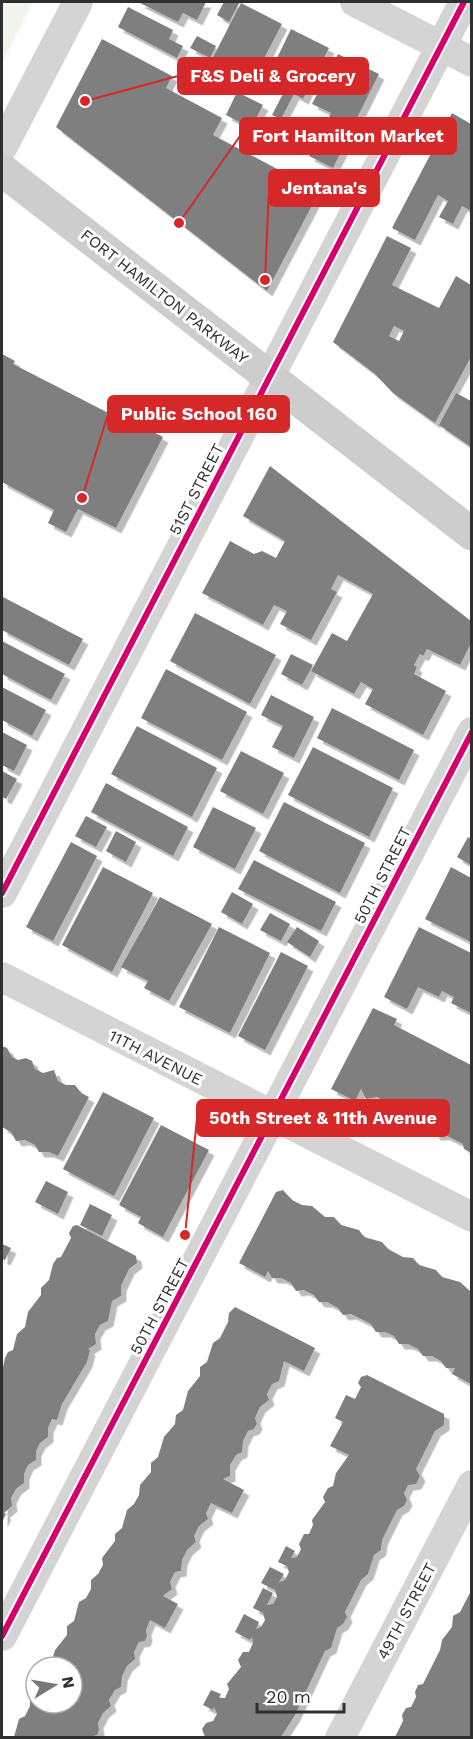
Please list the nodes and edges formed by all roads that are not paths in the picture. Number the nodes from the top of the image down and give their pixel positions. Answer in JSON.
{"nodes":[{"id":1,"x":78,"y":2,"type":"edge"},
{"id":2,"x":354,"y":2,"type":"edge"},
{"id":3,"x":464,"y":2,"type":"edge"},
{"id":4,"x":440,"y":46,"type":"junction"},
{"id":5,"x":471,"y":62,"type":"edge"},
{"id":6,"x":2,"y":148,"type":"edge"},
{"id":7,"x":2,"y":170,"type":"edge"},
{"id":8,"x":269,"y":377,"type":"junction"},
{"id":9,"x":471,"y":534,"type":"edge"},
{"id":10,"x":471,"y":732,"type":"edge"},
{"id":11,"x":2,"y":893,"type":"edge"},
{"id":12,"x":2,"y":977,"type":"edge"},
{"id":13,"x":272,"y":1117,"type":"junction"},
{"id":14,"x":471,"y":1217,"type":"edge"},
{"id":15,"x":471,"y":1485,"type":"edge"},
{"id":16,"x":2,"y":1636,"type":"edge"},
{"id":17,"x":340,"y":1737,"type":"edge"}],
"edges":[{"from":1,"to":6,"type":"street"},
{"from":2,"to":4,"type":"street"},
{"from":3,"to":4,"type":"street","name":"51ST STREET"},
{"from":4,"to":5,"type":"street"},
{"from":4,"to":8,"type":"street","name":"51ST STREET"},
{"from":7,"to":8,"type":"main road","name":"FORT HAMILTON PARKWAY"},
{"from":8,"to":9,"type":"main road","name":"FORT HAMILTON PARKWAY"},
{"from":8,"to":11,"type":"street","name":"51ST STREET"},
{"from":10,"to":13,"type":"street","name":"50TH STREET"},
{"from":12,"to":13,"type":"street","name":"11TH AVENUE"},
{"from":13,"to":14,"type":"street","name":"11TH AVENUE"},
{"from":13,"to":16,"type":"street","name":"50TH STREET"},
{"from":15,"to":17,"type":"street","name":"49TH STREET"}]}
